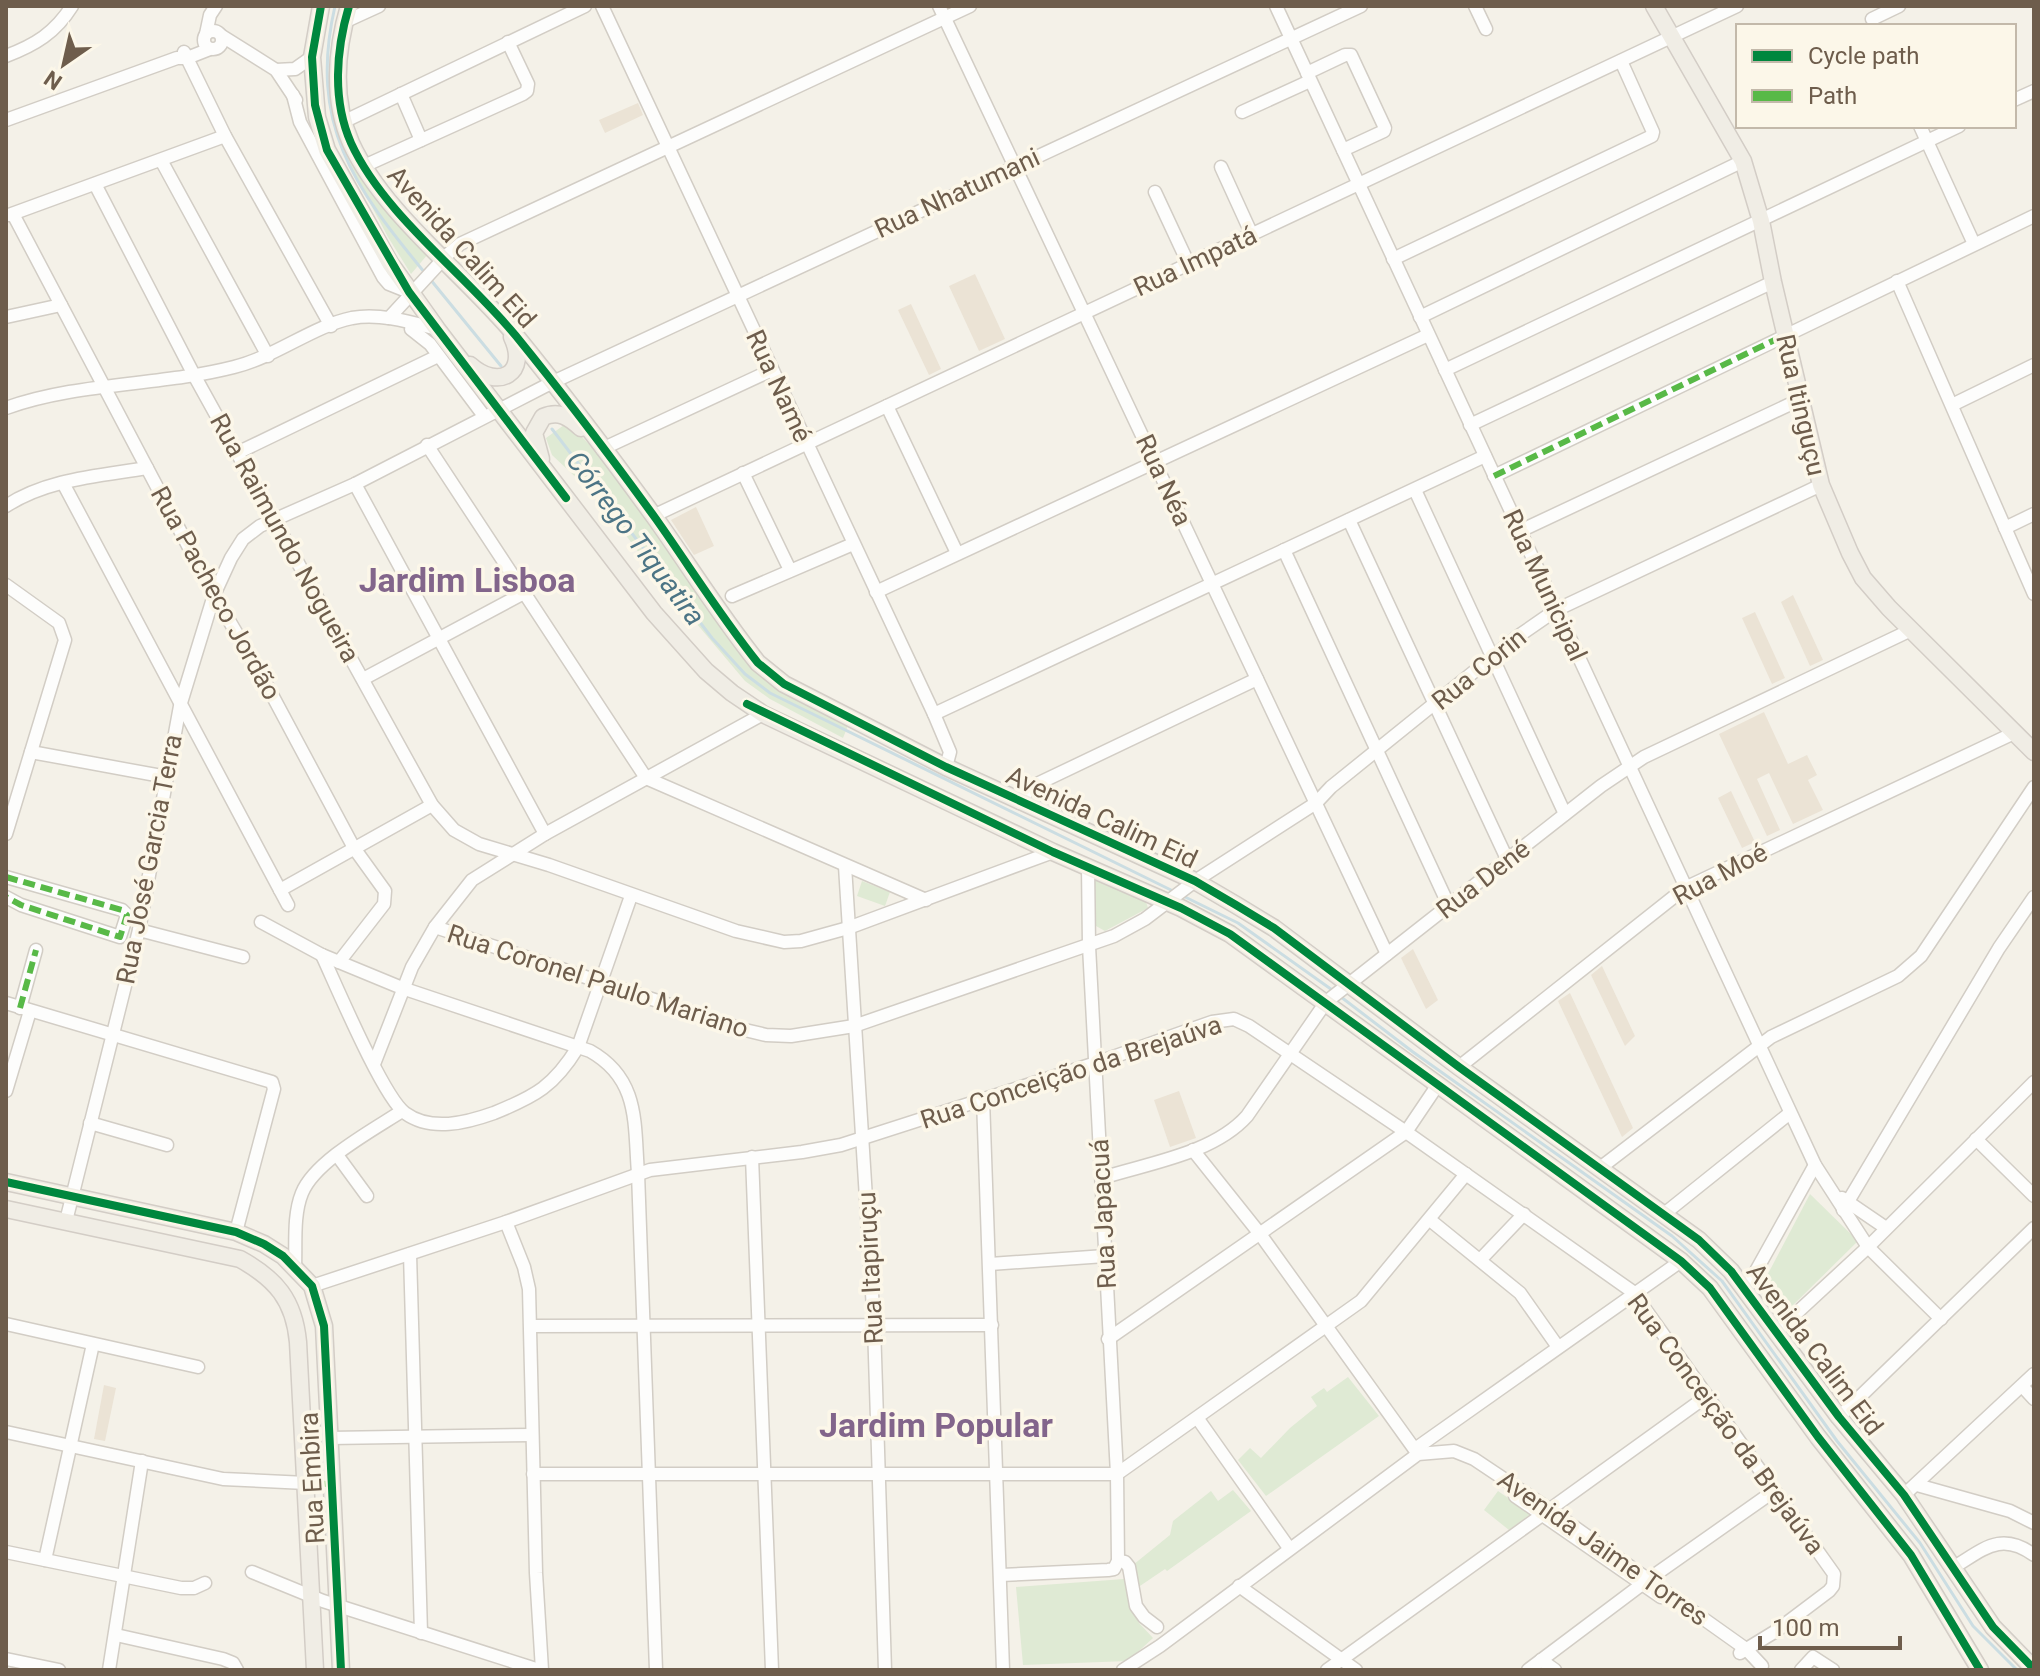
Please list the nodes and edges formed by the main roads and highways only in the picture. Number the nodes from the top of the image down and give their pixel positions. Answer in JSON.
{"nodes":[{"id":1,"x":321,"y":6,"type":"edge"},
{"id":2,"x":1654,"y":6,"type":"edge"},
{"id":3,"x":346,"y":14,"type":"edge"},
{"id":4,"x":502,"y":319,"type":"junction"},
{"id":5,"x":445,"y":352,"type":"junction"},
{"id":6,"x":602,"y":449,"type":"junction"},
{"id":7,"x":547,"y":473,"type":"junction"},
{"id":8,"x":2034,"y":752,"type":"edge"},
{"id":9,"x":1337,"y":993,"type":"junction"},
{"id":10,"x":6,"y":1182,"type":"edge"},
{"id":11,"x":6,"y":1209,"type":"edge"},
{"id":12,"x":1764,"y":1338,"type":"junction"},
{"id":13,"x":2034,"y":1669,"type":"edge"},
{"id":14,"x":315,"y":1670,"type":"edge"},
{"id":15,"x":341,"y":1670,"type":"edge"},
{"id":16,"x":1980,"y":1670,"type":"edge"}],
"edges":[{"from":1,"to":5,"type":"main road","name":"Avenida Calim Eid"},
{"from":2,"to":8,"type":"main road","name":"Rua Itinguçu"},
{"from":3,"to":4,"type":"main road","name":"Avenida Calim Eid"},
{"from":4,"to":5,"type":"main road"},
{"from":4,"to":6,"type":"main road","name":"Avenida Calim Eid"},
{"from":5,"to":7,"type":"main road","name":"Avenida Calim Eid"},
{"from":6,"to":7,"type":"main road"},
{"from":6,"to":9,"type":"main road","name":"Avenida Calim Eid"},
{"from":7,"to":9,"type":"main road","name":"Avenida Calim Eid"},
{"from":9,"to":12,"type":"main road","name":"Avenida Calim Eid"},
{"from":9,"to":12,"type":"main road","name":"Avenida Calim Eid"},
{"from":10,"to":15,"type":"main road","name":"Rua Embira"},
{"from":11,"to":14,"type":"main road","name":"Rua Embira"},
{"from":12,"to":13,"type":"main road","name":"Avenida Calim Eid"},
{"from":12,"to":16,"type":"main road","name":"Avenida Calim Eid"}]}
